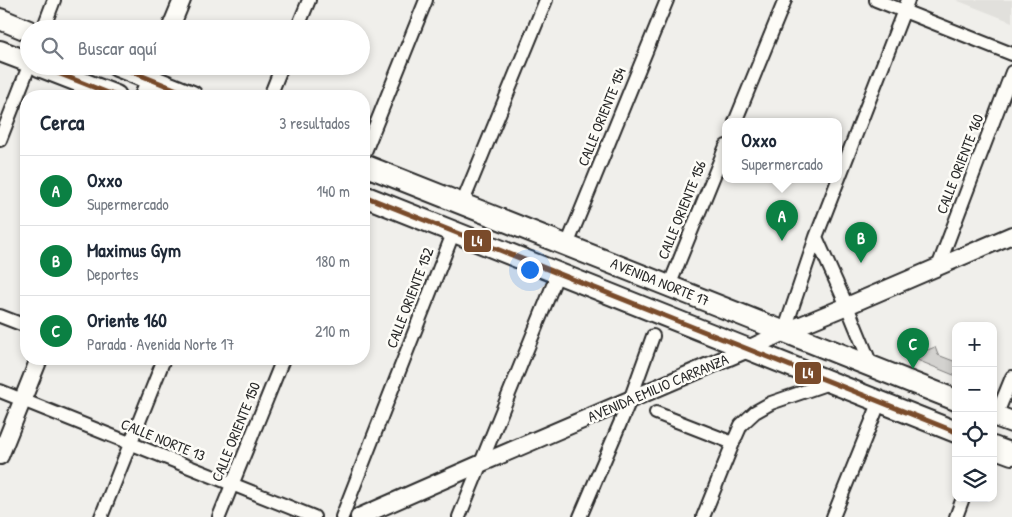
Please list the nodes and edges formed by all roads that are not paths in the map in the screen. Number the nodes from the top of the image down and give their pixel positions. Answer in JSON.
{"nodes":[{"id":1,"x":54,"y":0,"type":"edge"},
{"id":2,"x":182,"y":0,"type":"edge"},
{"id":3,"x":309,"y":0,"type":"edge"},
{"id":4,"x":426,"y":0,"type":"edge"},
{"id":5,"x":546,"y":0,"type":"edge"},
{"id":6,"x":667,"y":0,"type":"edge"},
{"id":7,"x":785,"y":0,"type":"edge"},
{"id":8,"x":876,"y":0,"type":"edge"},
{"id":9,"x":906,"y":5,"type":"edge"},
{"id":10,"x":0,"y":19,"type":"edge"},
{"id":11,"x":46,"y":20,"type":"edge"},
{"id":12,"x":174,"y":20,"type":"edge"},
{"id":13,"x":301,"y":20,"type":"edge"},
{"id":14,"x":20,"y":27,"type":"edge"},
{"id":15,"x":0,"y":51,"type":"edge"},
{"id":16,"x":1012,"y":54,"type":"edge"},
{"id":17,"x":20,"y":59,"type":"edge"},
{"id":18,"x":1012,"y":72,"type":"edge"},
{"id":19,"x":25,"y":75,"type":"edge"},
{"id":20,"x":62,"y":75,"type":"edge"},
{"id":21,"x":136,"y":75,"type":"edge"},
{"id":22,"x":278,"y":75,"type":"edge"},
{"id":23,"x":149,"y":81,"type":"edge"},
{"id":24,"x":101,"y":90,"type":"edge"},
{"id":25,"x":175,"y":90,"type":"edge"},
{"id":26,"x":272,"y":90,"type":"edge"},
{"id":27,"x":737,"y":118,"type":"edge"},
{"id":28,"x":370,"y":139,"type":"edge"},
{"id":29,"x":0,"y":140,"type":"edge"},
{"id":30,"x":722,"y":156,"type":"edge"},
{"id":31,"x":370,"y":167,"type":"edge"},
{"id":32,"x":842,"y":170,"type":"edge"},
{"id":33,"x":837,"y":183,"type":"edge"},
{"id":34,"x":370,"y":198,"type":"edge"},
{"id":35,"x":462,"y":204,"type":"junction"},
{"id":36,"x":454,"y":231,"type":"junction"},
{"id":37,"x":1012,"y":235,"type":"edge"},
{"id":38,"x":816,"y":237,"type":"junction"},
{"id":39,"x":567,"y":246,"type":"junction"},
{"id":40,"x":938,"y":267,"type":"junction"},
{"id":41,"x":558,"y":274,"type":"junction"},
{"id":42,"x":669,"y":286,"type":"junction"},
{"id":43,"x":847,"y":306,"type":"junction"},
{"id":44,"x":0,"y":316,"type":"edge"},
{"id":45,"x":20,"y":324,"type":"edge"},
{"id":46,"x":784,"y":332,"type":"junction"},
{"id":47,"x":653,"y":336,"type":"dead end"},
{"id":48,"x":748,"y":349,"type":"junction"},
{"id":49,"x":37,"y":365,"type":"edge"},
{"id":50,"x":162,"y":365,"type":"edge"},
{"id":51,"x":281,"y":365,"type":"edge"},
{"id":52,"x":872,"y":367,"type":"junction"},
{"id":53,"x":1012,"y":377,"type":"edge"},
{"id":54,"x":832,"y":382,"type":"junction"},
{"id":55,"x":0,"y":391,"type":"edge"},
{"id":56,"x":952,"y":398,"type":"edge"},
{"id":57,"x":22,"y":400,"type":"junction"},
{"id":58,"x":630,"y":400,"type":"junction"},
{"id":59,"x":880,"y":401,"type":"junction"},
{"id":60,"x":656,"y":413,"type":"dead end"},
{"id":61,"x":1000,"y":418,"type":"edge"},
{"id":62,"x":952,"y":430,"type":"edge"},
{"id":63,"x":733,"y":443,"type":"junction"},
{"id":64,"x":131,"y":444,"type":"junction"},
{"id":65,"x":997,"y":448,"type":"edge"},
{"id":66,"x":1012,"y":454,"type":"edge"},
{"id":67,"x":0,"y":456,"type":"edge"},
{"id":68,"x":482,"y":463,"type":"junction"},
{"id":69,"x":232,"y":485,"type":"junction"},
{"id":70,"x":962,"y":502,"type":"edge"},
{"id":71,"x":101,"y":517,"type":"edge"},
{"id":72,"x":219,"y":517,"type":"edge"},
{"id":73,"x":314,"y":517,"type":"edge"},
{"id":74,"x":342,"y":517,"type":"edge"},
{"id":75,"x":359,"y":517,"type":"edge"},
{"id":76,"x":459,"y":517,"type":"edge"},
{"id":77,"x":580,"y":517,"type":"edge"},
{"id":78,"x":703,"y":517,"type":"edge"},
{"id":79,"x":834,"y":517,"type":"edge"},
{"id":80,"x":956,"y":517,"type":"edge"}],
"edges":[{"from":1,"to":11,"type":"street"},
{"from":2,"to":12,"type":"street"},
{"from":3,"to":13,"type":"street"},
{"from":4,"to":28,"type":"street"},
{"from":5,"to":35,"type":"street"},
{"from":6,"to":39,"type":"street","name":"CALLE ORIENTE 154"},
{"from":7,"to":27,"type":"street"},
{"from":8,"to":9,"type":"street"},
{"from":9,"to":16,"type":"street"},
{"from":9,"to":32,"type":"street"},
{"from":10,"to":14,"type":"main road"},
{"from":15,"to":17,"type":"main road"},
{"from":18,"to":40,"type":"street","name":"CALLE ORIENTE 160"},
{"from":19,"to":29,"type":"street"},
{"from":20,"to":24,"type":"main road"},
{"from":21,"to":23,"type":"main road"},
{"from":22,"to":26,"type":"street"},
{"from":23,"to":25,"type":"main road"},
{"from":30,"to":42,"type":"street","name":"CALLE ORIENTE 156"},
{"from":31,"to":35,"type":"main road","name":"AVENIDA NORTE 17"},
{"from":33,"to":38,"type":"street"},
{"from":34,"to":36,"type":"main road","name":"AVENIDA NORTE 17"},
{"from":35,"to":39,"type":"main road","name":"AVENIDA NORTE 17"},
{"from":36,"to":41,"type":"main road","name":"AVENIDA NORTE 17"},
{"from":36,"to":74,"type":"street","name":"CALLE ORIENTE 152"},
{"from":37,"to":40,"type":"street","name":"AVENIDA EMILIO CARRANZA"},
{"from":38,"to":43,"type":"street"},
{"from":38,"to":46,"type":"street"},
{"from":39,"to":42,"type":"main road","name":"AVENIDA NORTE 17"},
{"from":40,"to":43,"type":"street","name":"AVENIDA EMILIO CARRANZA"},
{"from":41,"to":48,"type":"main road","name":"AVENIDA NORTE 17"},
{"from":41,"to":68,"type":"street"},
{"from":42,"to":46,"type":"main road","name":"AVENIDA NORTE 17"},
{"from":43,"to":46,"type":"street","name":"AVENIDA EMILIO CARRANZA"},
{"from":43,"to":52,"type":"street"},
{"from":44,"to":45,"type":"street"},
{"from":46,"to":48,"type":"street","name":"AVENIDA EMILIO CARRANZA"},
{"from":46,"to":52,"type":"main road","name":"AVENIDA NORTE 17"},
{"from":47,"to":58,"type":"street"},
{"from":48,"to":54,"type":"main road","name":"AVENIDA NORTE 17"},
{"from":48,"to":58,"type":"street","name":"AVENIDA EMILIO CARRANZA"},
{"from":49,"to":57,"type":"street"},
{"from":50,"to":64,"type":"street"},
{"from":51,"to":69,"type":"street","name":"CALLE ORIENTE 150"},
{"from":52,"to":56,"type":"main road","name":"AVENIDA NORTE 17"},
{"from":53,"to":61,"type":"street"},
{"from":54,"to":59,"type":"main road","name":"AVENIDA NORTE 17"},
{"from":54,"to":63,"type":"street"},
{"from":55,"to":57,"type":"street","name":"CALLE NORTE 13"},
{"from":57,"to":64,"type":"street","name":"CALLE NORTE 13"},
{"from":57,"to":67,"type":"street"},
{"from":58,"to":68,"type":"street","name":"AVENIDA EMILIO CARRANZA"},
{"from":58,"to":77,"type":"street"},
{"from":59,"to":62,"type":"main road","name":"AVENIDA NORTE 17"},
{"from":59,"to":79,"type":"street"},
{"from":60,"to":63,"type":"street"},
{"from":63,"to":78,"type":"street"},
{"from":64,"to":69,"type":"street","name":"CALLE NORTE 13"},
{"from":64,"to":71,"type":"street"},
{"from":65,"to":66,"type":"main road"},
{"from":68,"to":75,"type":"street","name":"AVENIDA EMILIO CARRANZA"},
{"from":68,"to":76,"type":"street"},
{"from":69,"to":72,"type":"street","name":"CALLE ORIENTE 150"},
{"from":69,"to":73,"type":"street","name":"CALLE NORTE 13"},
{"from":70,"to":80,"type":"street"}]}
